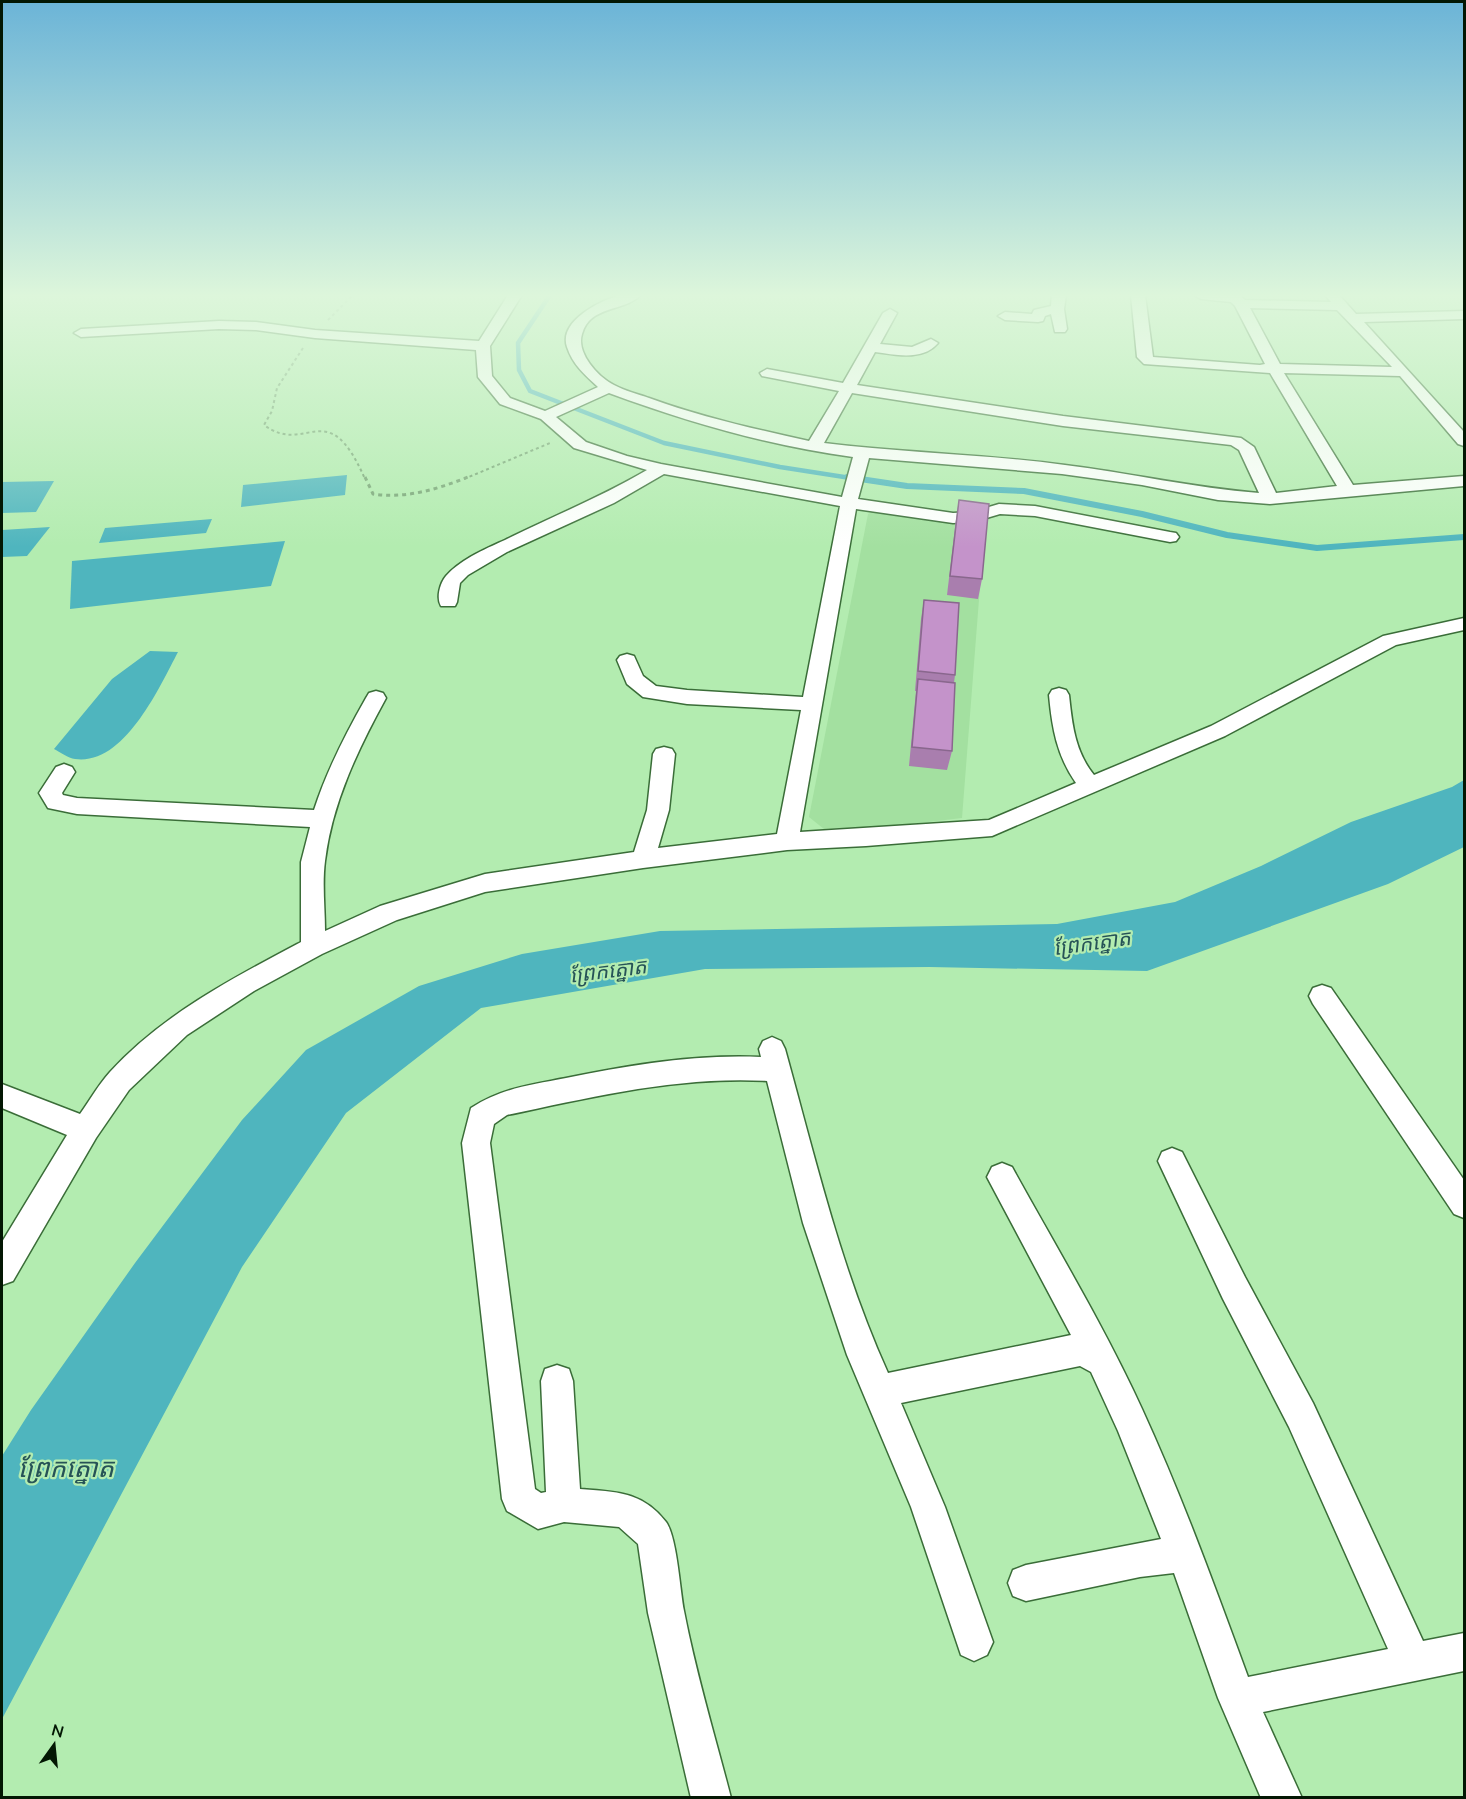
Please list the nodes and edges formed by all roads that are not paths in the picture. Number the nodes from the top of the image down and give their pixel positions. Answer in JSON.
{"nodes":[{"id":1,"x":487,"y":379,"type":"edge"},
{"id":2,"x":598,"y":379,"type":"edge"},
{"id":3,"x":799,"y":379,"type":"edge"},
{"id":4,"x":853,"y":379,"type":"edge"},
{"id":5,"x":1281,"y":379,"type":"edge"},
{"id":6,"x":1410,"y":379,"type":"edge"},
{"id":7,"x":608,"y":388,"type":"junction"},
{"id":8,"x":847,"y":388,"type":"junction"},
{"id":9,"x":546,"y":416,"type":"junction"},
{"id":10,"x":1464,"y":441,"type":"edge"},
{"id":11,"x":814,"y":447,"type":"junction"},
{"id":12,"x":862,"y":453,"type":"junction"},
{"id":13,"x":661,"y":470,"type":"junction"},
{"id":14,"x":1464,"y":482,"type":"edge"},
{"id":15,"x":1348,"y":490,"type":"junction"},
{"id":16,"x":1270,"y":499,"type":"junction"},
{"id":17,"x":849,"y":503,"type":"junction"},
{"id":18,"x":1170,"y":537,"type":"dead end"},
{"id":19,"x":448,"y":602,"type":"dead end"},
{"id":20,"x":1464,"y":624,"type":"edge"},
{"id":21,"x":627,"y":660,"type":"dead end"},
{"id":22,"x":1059,"y":695,"type":"dead end"},
{"id":23,"x":376,"y":698,"type":"dead end"},
{"id":24,"x":812,"y":704,"type":"junction"},
{"id":25,"x":664,"y":754,"type":"dead end"},
{"id":26,"x":64,"y":772,"type":"dead end"},
{"id":27,"x":1091,"y":786,"type":"junction"},
{"id":28,"x":323,"y":819,"type":"junction"},
{"id":29,"x":787,"y":841,"type":"junction"},
{"id":30,"x":644,"y":859,"type":"junction"},
{"id":31,"x":313,"y":947,"type":"junction"},
{"id":32,"x":1322,"y":996,"type":"dead end"},
{"id":33,"x":2,"y":1096,"type":"edge"},
{"id":34,"x":86,"y":1129,"type":"junction"},
{"id":35,"x":1172,"y":1161,"type":"dead end"},
{"id":36,"x":1002,"y":1177,"type":"dead end"},
{"id":37,"x":1464,"y":1204,"type":"edge"},
{"id":38,"x":2,"y":1267,"type":"edge"},
{"id":39,"x":1102,"y":1361,"type":"junction"},
{"id":40,"x":557,"y":1381,"type":"dead end"},
{"id":41,"x":879,"y":1391,"type":"junction"},
{"id":42,"x":564,"y":1505,"type":"junction"},
{"id":43,"x":1185,"y":1554,"type":"junction"},
{"id":44,"x":1026,"y":1583,"type":"dead end"},
{"id":45,"x":974,"y":1642,"type":"dead end"},
{"id":46,"x":1464,"y":1652,"type":"edge"},
{"id":47,"x":1413,"y":1662,"type":"junction"},
{"id":48,"x":1237,"y":1698,"type":"junction"},
{"id":49,"x":711,"y":1797,"type":"edge"},
{"id":50,"x":1282,"y":1797,"type":"edge"}],
"edges":[{"from":1,"to":9,"type":"street"},
{"from":2,"to":7,"type":"street"},
{"from":3,"to":8,"type":"street"},
{"from":4,"to":8,"type":"street"},
{"from":5,"to":15,"type":"street"},
{"from":6,"to":10,"type":"street"},
{"from":7,"to":9,"type":"street"},
{"from":7,"to":11,"type":"street"},
{"from":8,"to":11,"type":"street"},
{"from":8,"to":16,"type":"street"},
{"from":9,"to":13,"type":"street"},
{"from":11,"to":12,"type":"street"},
{"from":12,"to":16,"type":"street"},
{"from":12,"to":17,"type":"street"},
{"from":13,"to":17,"type":"street"},
{"from":13,"to":19,"type":"street"},
{"from":14,"to":15,"type":"street"},
{"from":15,"to":16,"type":"street"},
{"from":17,"to":18,"type":"street"},
{"from":17,"to":24,"type":"street"},
{"from":20,"to":27,"type":"street"},
{"from":21,"to":24,"type":"street"},
{"from":22,"to":27,"type":"street"},
{"from":23,"to":28,"type":"street"},
{"from":24,"to":29,"type":"street"},
{"from":25,"to":30,"type":"street"},
{"from":26,"to":28,"type":"street"},
{"from":27,"to":29,"type":"street"},
{"from":28,"to":31,"type":"street"},
{"from":29,"to":30,"type":"street"},
{"from":30,"to":31,"type":"street"},
{"from":31,"to":34,"type":"street"},
{"from":32,"to":37,"type":"street"},
{"from":33,"to":34,"type":"street"},
{"from":34,"to":38,"type":"street"},
{"from":35,"to":47,"type":"street"},
{"from":36,"to":39,"type":"street"},
{"from":39,"to":41,"type":"street"},
{"from":39,"to":43,"type":"street"},
{"from":40,"to":42,"type":"street"},
{"from":41,"to":42,"type":"street"},
{"from":41,"to":45,"type":"street"},
{"from":42,"to":49,"type":"street"},
{"from":43,"to":44,"type":"street"},
{"from":43,"to":48,"type":"street"},
{"from":46,"to":47,"type":"street"},
{"from":47,"to":48,"type":"street"},
{"from":48,"to":50,"type":"street"}]}
